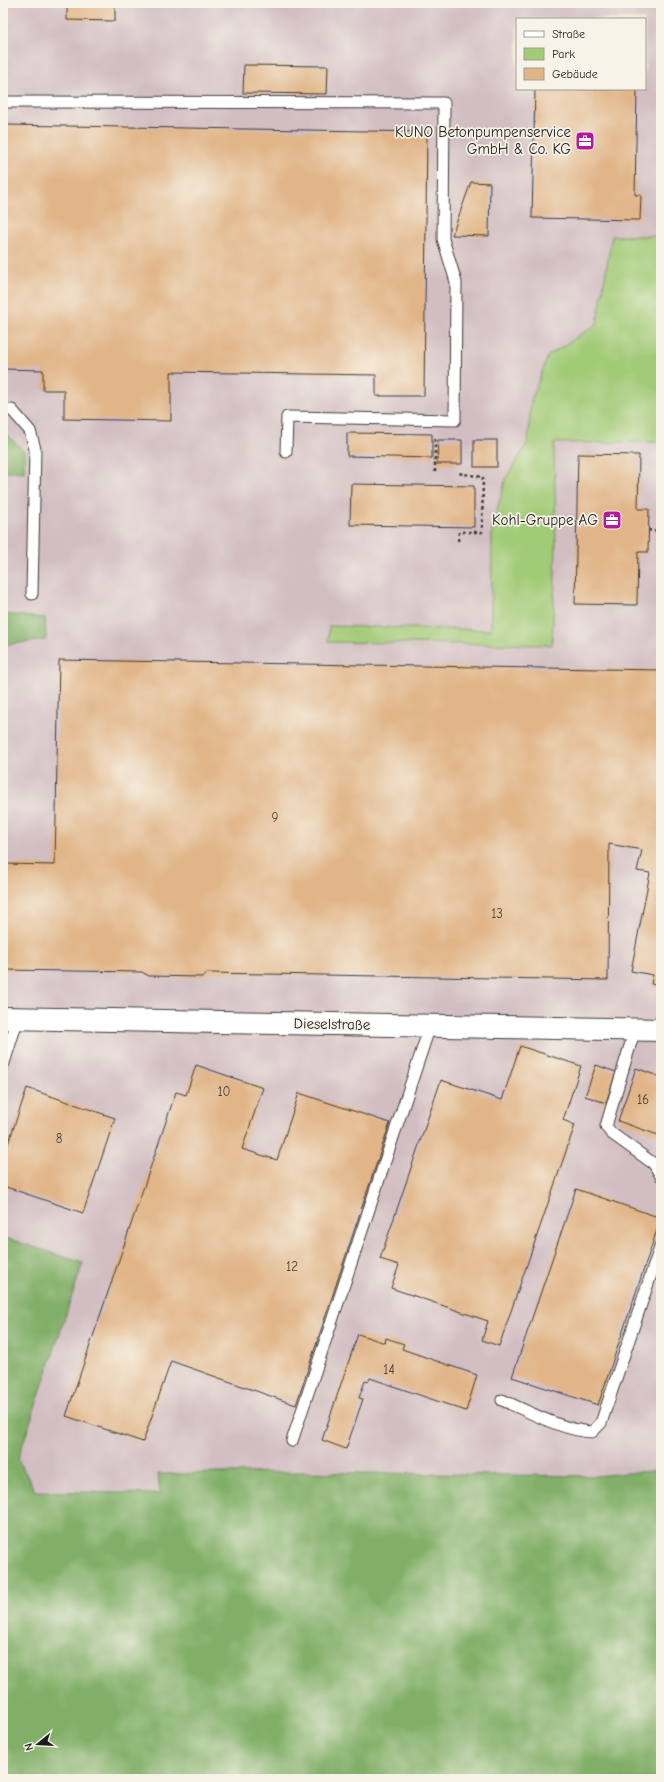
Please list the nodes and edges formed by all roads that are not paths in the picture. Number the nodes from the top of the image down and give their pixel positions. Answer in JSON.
{"nodes":[{"id":1,"x":3,"y":102,"type":"edge"},
{"id":2,"x":3,"y":410,"type":"edge"},
{"id":3,"x":286,"y":452,"type":"dead end"},
{"id":4,"x":32,"y":594,"type":"dead end"},
{"id":5,"x":10,"y":1018,"type":"edge"},
{"id":6,"x":430,"y":1026,"type":"junction"},
{"id":7,"x":635,"y":1029,"type":"junction"},
{"id":8,"x":661,"y":1030,"type":"edge"},
{"id":9,"x":3,"y":1066,"type":"edge"},
{"id":10,"x":661,"y":1176,"type":"edge"},
{"id":11,"x":661,"y":1245,"type":"edge"},
{"id":12,"x":502,"y":1400,"type":"dead end"},
{"id":13,"x":292,"y":1441,"type":"dead end"}],
"edges":[{"from":1,"to":3,"type":"lane"},
{"from":2,"to":4,"type":"lane"},
{"from":5,"to":6,"type":"street","name":"Dieselstraße"},
{"from":5,"to":9,"type":"lane"},
{"from":6,"to":7,"type":"street","name":"Dieselstraße"},
{"from":6,"to":13,"type":"lane"},
{"from":7,"to":8,"type":"street","name":"Dieselstraße"},
{"from":7,"to":10,"type":"lane"},
{"from":11,"to":12,"type":"lane"}]}
